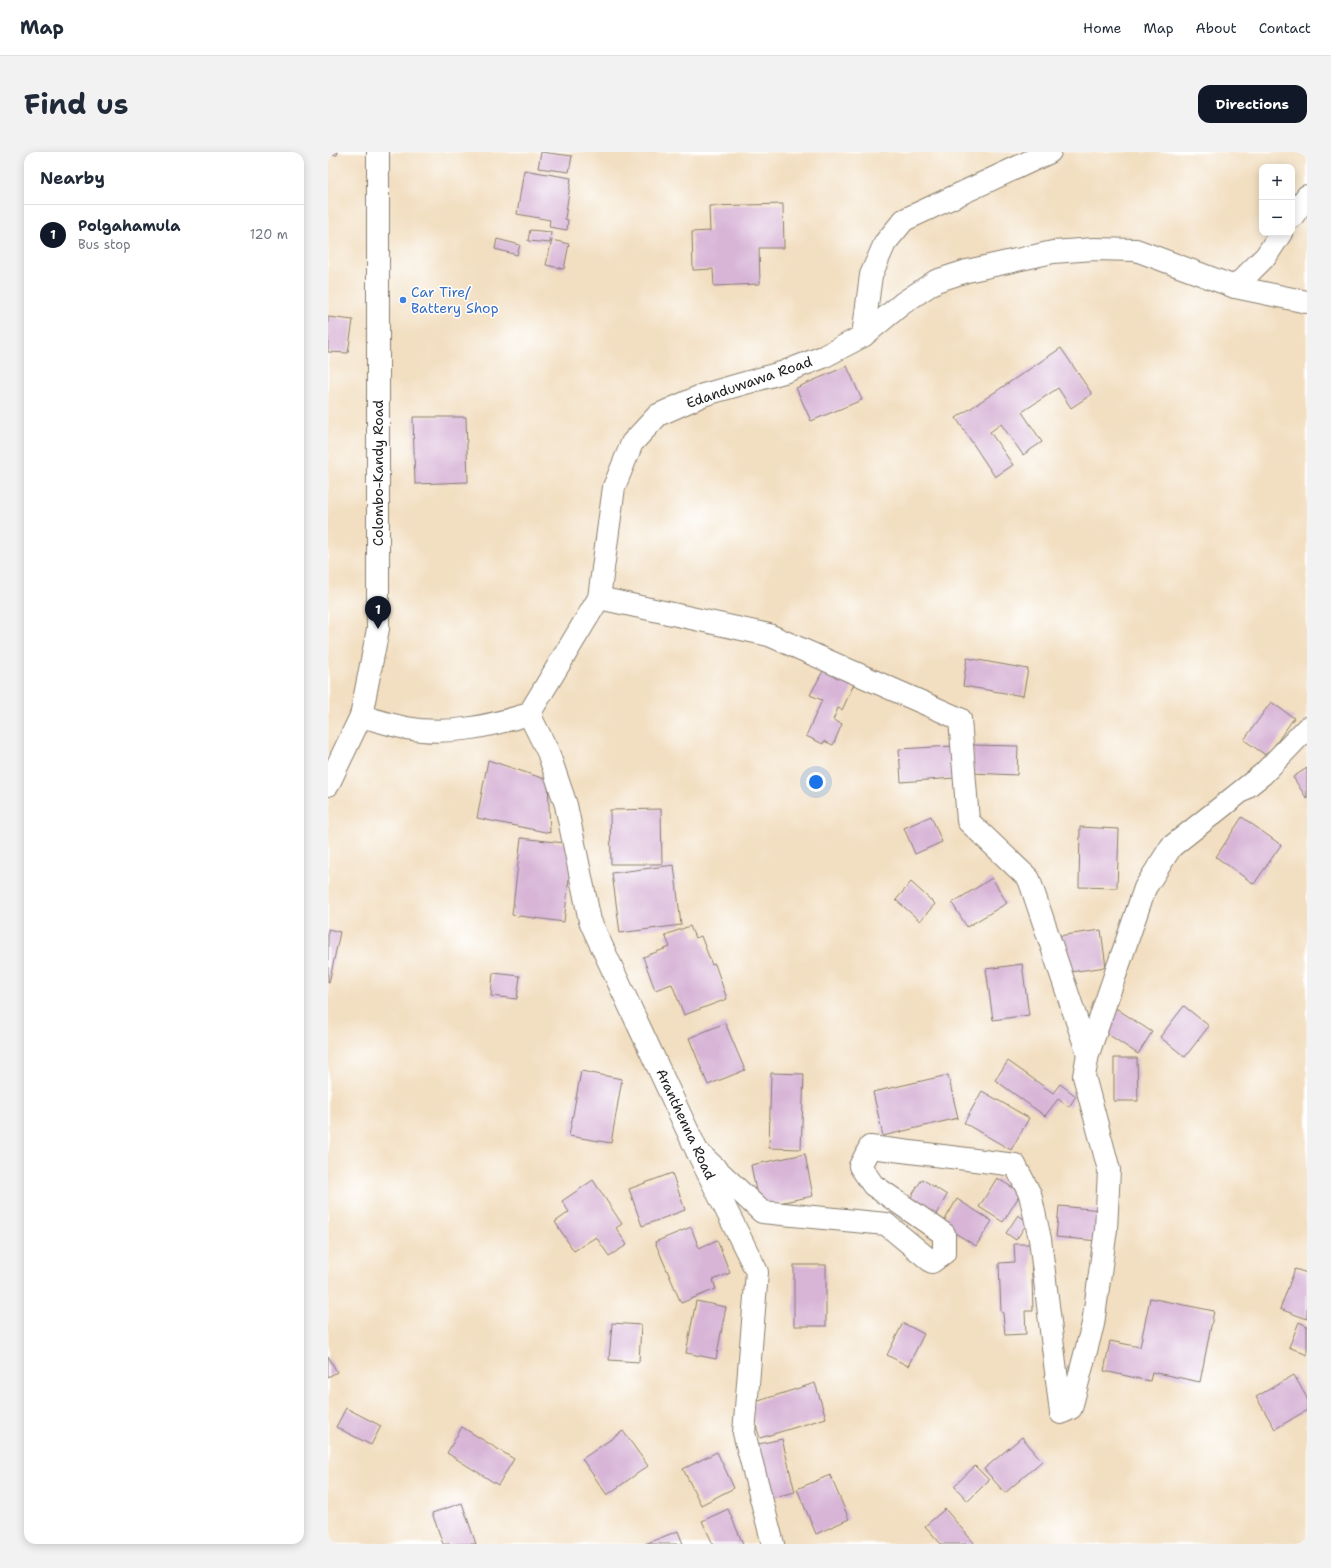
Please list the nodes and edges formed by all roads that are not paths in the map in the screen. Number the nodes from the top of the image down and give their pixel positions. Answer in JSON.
{"nodes":[{"id":1,"x":378,"y":152,"type":"edge"},
{"id":2,"x":1049,"y":152,"type":"edge"},
{"id":3,"x":1307,"y":196,"type":"edge"},
{"id":4,"x":1295,"y":213,"type":"edge"},
{"id":5,"x":1279,"y":236,"type":"edge"},
{"id":6,"x":1235,"y":287,"type":"junction"},
{"id":7,"x":1307,"y":302,"type":"edge"},
{"id":8,"x":863,"y":336,"type":"junction"},
{"id":9,"x":599,"y":598,"type":"junction"},
{"id":10,"x":529,"y":714,"type":"junction"},
{"id":11,"x":361,"y":716,"type":"junction"},
{"id":12,"x":1307,"y":728,"type":"edge"},
{"id":13,"x":334,"y":754,"type":"edge"},
{"id":14,"x":328,"y":785,"type":"edge"},
{"id":15,"x":1088,"y":1054,"type":"junction"},
{"id":16,"x":697,"y":1151,"type":"junction"},
{"id":17,"x":773,"y":1544,"type":"edge"}],
"edges":[{"from":1,"to":11,"type":"main road","name":"Colombo-Kandy Road"},
{"from":2,"to":8,"type":"main road"},
{"from":3,"to":4,"type":"main road"},
{"from":5,"to":6,"type":"main road"},
{"from":6,"to":7,"type":"main road","name":"Edanduwawa Road"},
{"from":6,"to":8,"type":"main road","name":"Edanduwawa Road"},
{"from":8,"to":9,"type":"main road","name":"Edanduwawa Road"},
{"from":9,"to":10,"type":"main road","name":"Edanduwawa Road"},
{"from":9,"to":15,"type":"main road"},
{"from":10,"to":11,"type":"main road"},
{"from":10,"to":16,"type":"main road","name":"Aranthenna Road"},
{"from":11,"to":13,"type":"main road","name":"Colombo-Kandy Road"},
{"from":12,"to":15,"type":"main road"},
{"from":13,"to":14,"type":"main road","name":"Colombo-Kandy Road"},
{"from":15,"to":16,"type":"main road"},
{"from":16,"to":17,"type":"main road","name":"Aranthenna Road"}]}
